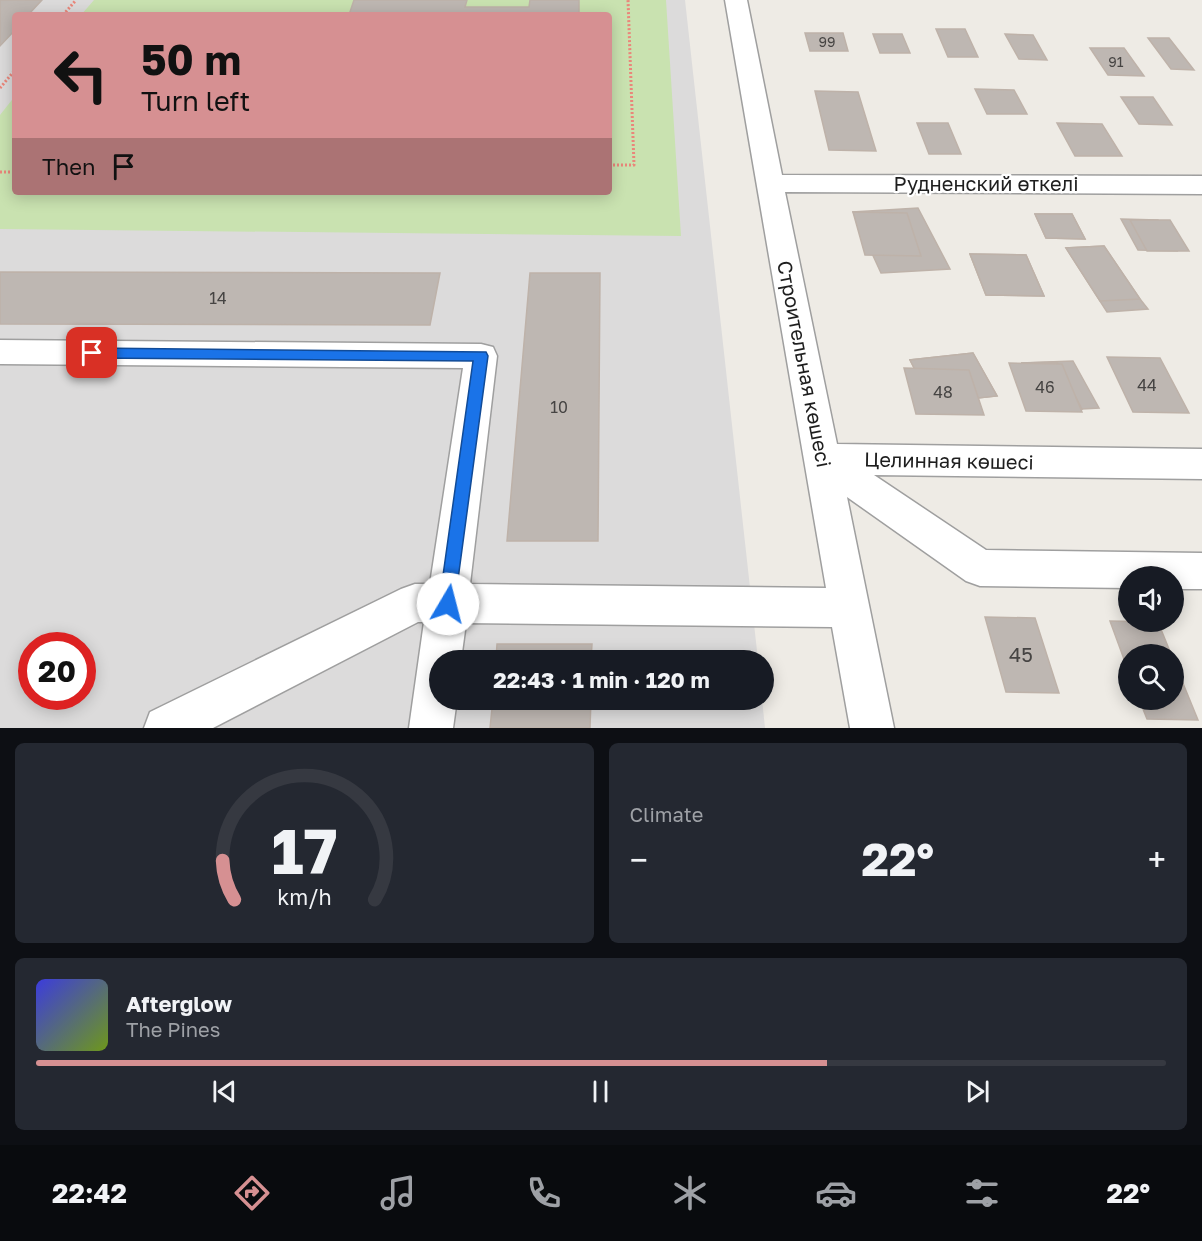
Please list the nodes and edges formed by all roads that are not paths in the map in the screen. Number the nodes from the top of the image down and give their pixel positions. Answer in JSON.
{"nodes":[{"id":1,"x":736,"y":0,"type":"edge"},
{"id":2,"x":770,"y":183,"type":"junction"},
{"id":3,"x":1202,"y":185,"type":"edge"},
{"id":4,"x":0,"y":352,"type":"edge"},
{"id":5,"x":822,"y":459,"type":"junction"},
{"id":6,"x":1202,"y":464,"type":"edge"},
{"id":7,"x":1202,"y":571,"type":"edge"},
{"id":8,"x":448,"y":604,"type":"junction"},
{"id":9,"x":851,"y":608,"type":"junction"},
{"id":10,"x":441,"y":650,"type":"edge"},
{"id":11,"x":434,"y":710,"type":"edge"},
{"id":12,"x":166,"y":728,"type":"edge"},
{"id":13,"x":431,"y":728,"type":"edge"},
{"id":14,"x":872,"y":728,"type":"edge"}],
"edges":[{"from":1,"to":2,"type":"street","name":"Строительная көшесі"},
{"from":2,"to":3,"type":"street","name":"Рудненский өткелі"},
{"from":2,"to":5,"type":"street","name":"Строительная көшесі"},
{"from":4,"to":8,"type":"street"},
{"from":5,"to":6,"type":"street","name":"Целинная көшесі"},
{"from":5,"to":7,"type":"street","name":"Целинная көшесі"},
{"from":5,"to":9,"type":"street","name":"Строительная көшесі"},
{"from":8,"to":9,"type":"street"},
{"from":8,"to":10,"type":"street"},
{"from":8,"to":12,"type":"street"},
{"from":9,"to":14,"type":"street","name":"Строительная көшесі"},
{"from":11,"to":13,"type":"street"}]}
